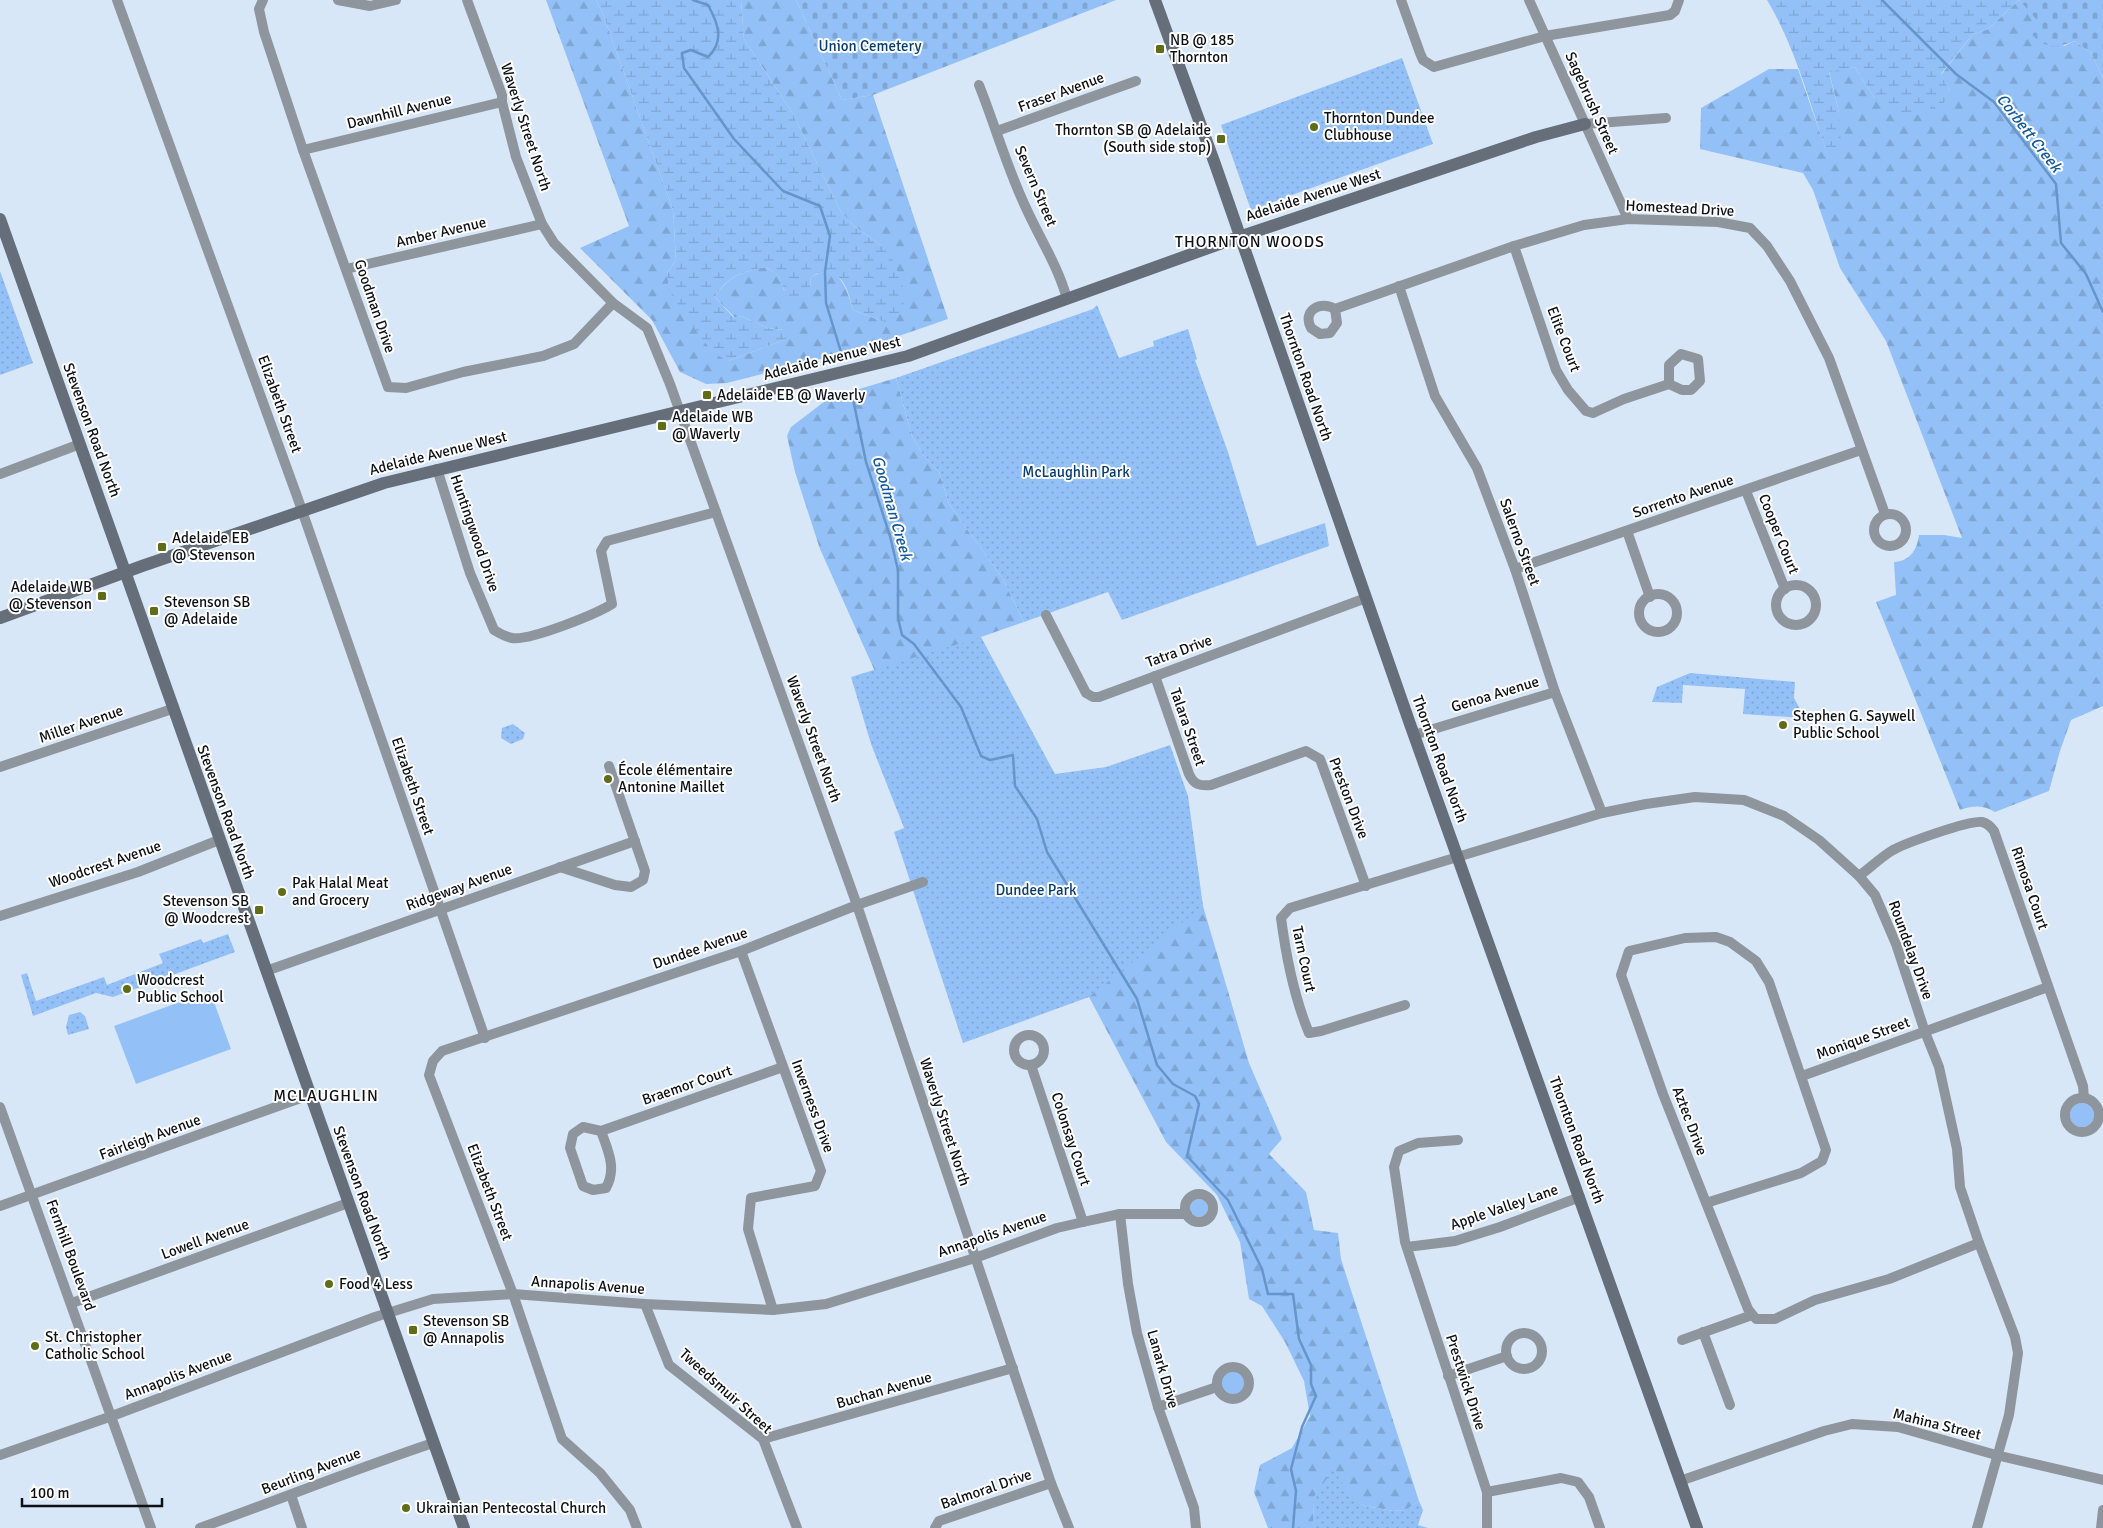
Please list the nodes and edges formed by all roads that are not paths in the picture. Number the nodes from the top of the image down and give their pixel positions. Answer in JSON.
{"nodes":[{"id":1,"x":117,"y":0,"type":"edge"},
{"id":2,"x":263,"y":0,"type":"edge"},
{"id":3,"x":338,"y":0,"type":"edge"},
{"id":4,"x":396,"y":0,"type":"edge"},
{"id":5,"x":467,"y":0,"type":"edge"},
{"id":6,"x":1155,"y":0,"type":"edge"},
{"id":7,"x":1400,"y":0,"type":"edge"},
{"id":8,"x":1529,"y":0,"type":"edge"},
{"id":9,"x":1679,"y":0,"type":"edge"},
{"id":10,"x":1545,"y":36,"type":"junction"},
{"id":11,"x":1136,"y":82,"type":"dead end"},
{"id":12,"x":979,"y":85,"type":"dead end"},
{"id":13,"x":502,"y":102,"type":"junction"},
{"id":14,"x":1666,"y":118,"type":"dead end"},
{"id":15,"x":1585,"y":124,"type":"junction"},
{"id":16,"x":997,"y":131,"type":"junction"},
{"id":17,"x":303,"y":150,"type":"junction"},
{"id":18,"x":0,"y":219,"type":"edge"},
{"id":19,"x":1628,"y":219,"type":"junction"},
{"id":20,"x":542,"y":224,"type":"junction"},
{"id":21,"x":1239,"y":237,"type":"junction"},
{"id":22,"x":1514,"y":246,"type":"junction"},
{"id":23,"x":346,"y":269,"type":"junction"},
{"id":24,"x":1399,"y":286,"type":"junction"},
{"id":25,"x":1067,"y":299,"type":"junction"},
{"id":26,"x":613,"y":303,"type":"junction"},
{"id":27,"x":1335,"y":309,"type":"dead end"},
{"id":28,"x":1669,"y":384,"type":"dead end"},
{"id":29,"x":680,"y":411,"type":"junction"},
{"id":30,"x":80,"y":444,"type":"junction"},
{"id":31,"x":1860,"y":450,"type":"junction"},
{"id":32,"x":437,"y":469,"type":"junction"},
{"id":33,"x":0,"y":474,"type":"edge"},
{"id":34,"x":1746,"y":491,"type":"junction"},
{"id":35,"x":302,"y":510,"type":"junction"},
{"id":36,"x":716,"y":512,"type":"junction"},
{"id":37,"x":1885,"y":514,"type":"dead end"},
{"id":38,"x":1627,"y":531,"type":"junction"},
{"id":39,"x":1515,"y":569,"type":"junction"},
{"id":40,"x":126,"y":572,"type":"junction"},
{"id":41,"x":1785,"y":589,"type":"junction"},
{"id":42,"x":1650,"y":597,"type":"dead end"},
{"id":43,"x":1366,"y":598,"type":"junction"},
{"id":44,"x":1046,"y":615,"type":"dead end"},
{"id":45,"x":0,"y":618,"type":"edge"},
{"id":46,"x":1154,"y":676,"type":"junction"},
{"id":47,"x":1555,"y":692,"type":"junction"},
{"id":48,"x":172,"y":709,"type":"junction"},
{"id":49,"x":1414,"y":735,"type":"junction"},
{"id":50,"x":609,"y":766,"type":"dead end"},
{"id":51,"x":0,"y":767,"type":"edge"},
{"id":52,"x":1197,"y":784,"type":"joint"},
{"id":53,"x":1602,"y":813,"type":"junction"},
{"id":54,"x":219,"y":840,"type":"junction"},
{"id":55,"x":635,"y":841,"type":"junction"},
{"id":56,"x":1458,"y":856,"type":"junction"},
{"id":57,"x":560,"y":866,"type":"junction"},
{"id":58,"x":1859,"y":876,"type":"junction"},
{"id":59,"x":923,"y":882,"type":"dead end"},
{"id":60,"x":1366,"y":886,"type":"junction"},
{"id":61,"x":857,"y":905,"type":"junction"},
{"id":62,"x":440,"y":911,"type":"junction"},
{"id":63,"x":0,"y":916,"type":"edge"},
{"id":64,"x":741,"y":951,"type":"junction"},
{"id":65,"x":266,"y":971,"type":"junction"},
{"id":66,"x":2048,"y":987,"type":"junction"},
{"id":67,"x":1405,"y":1005,"type":"dead end"},
{"id":68,"x":1925,"y":1032,"type":"junction"},
{"id":69,"x":485,"y":1038,"type":"junction"},
{"id":70,"x":1032,"y":1065,"type":"dead end"},
{"id":71,"x":783,"y":1067,"type":"junction"},
{"id":72,"x":1802,"y":1076,"type":"junction"},
{"id":73,"x":310,"y":1094,"type":"junction"},
{"id":74,"x":2084,"y":1098,"type":"dead end"},
{"id":75,"x":0,"y":1107,"type":"edge"},
{"id":76,"x":601,"y":1131,"type":"junction"},
{"id":77,"x":1458,"y":1140,"type":"dead end"},
{"id":78,"x":33,"y":1195,"type":"junction"},
{"id":79,"x":1580,"y":1196,"type":"junction"},
{"id":80,"x":348,"y":1203,"type":"junction"},
{"id":81,"x":1706,"y":1203,"type":"junction"},
{"id":82,"x":0,"y":1206,"type":"edge"},
{"id":83,"x":1120,"y":1214,"type":"junction"},
{"id":84,"x":1187,"y":1214,"type":"dead end"},
{"id":85,"x":1083,"y":1222,"type":"junction"},
{"id":86,"x":1979,"y":1243,"type":"junction"},
{"id":87,"x":1407,"y":1247,"type":"junction"},
{"id":88,"x":975,"y":1258,"type":"junction"},
{"id":89,"x":513,"y":1294,"type":"junction"},
{"id":90,"x":72,"y":1303,"type":"junction"},
{"id":91,"x":645,"y":1304,"type":"junction"},
{"id":92,"x":773,"y":1310,"type":"junction"},
{"id":93,"x":388,"y":1313,"type":"junction"},
{"id":94,"x":1752,"y":1315,"type":"junction"},
{"id":95,"x":1703,"y":1332,"type":"junction"},
{"id":96,"x":1682,"y":1340,"type":"dead end"},
{"id":97,"x":1507,"y":1356,"type":"dead end"},
{"id":98,"x":1013,"y":1368,"type":"junction"},
{"id":99,"x":1448,"y":1376,"type":"junction"},
{"id":100,"x":1217,"y":1387,"type":"dead end"},
{"id":101,"x":1730,"y":1405,"type":"dead end"},
{"id":102,"x":1158,"y":1407,"type":"junction"},
{"id":103,"x":112,"y":1416,"type":"junction"},
{"id":104,"x":763,"y":1440,"type":"junction"},
{"id":105,"x":433,"y":1442,"type":"junction"},
{"id":106,"x":0,"y":1455,"type":"edge"},
{"id":107,"x":1996,"y":1455,"type":"junction"},
{"id":108,"x":2103,"y":1480,"type":"edge"},
{"id":109,"x":1680,"y":1481,"type":"junction"},
{"id":110,"x":1051,"y":1483,"type":"junction"},
{"id":111,"x":1486,"y":1492,"type":"junction"},
{"id":112,"x":291,"y":1495,"type":"junction"},
{"id":113,"x":2103,"y":1510,"type":"edge"},
{"id":114,"x":151,"y":1528,"type":"edge"},
{"id":115,"x":200,"y":1528,"type":"edge"},
{"id":116,"x":302,"y":1528,"type":"edge"},
{"id":117,"x":464,"y":1528,"type":"edge"},
{"id":118,"x":637,"y":1528,"type":"edge"},
{"id":119,"x":797,"y":1528,"type":"edge"},
{"id":120,"x":934,"y":1528,"type":"edge"},
{"id":121,"x":1069,"y":1528,"type":"edge"},
{"id":122,"x":1196,"y":1528,"type":"edge"},
{"id":123,"x":1487,"y":1528,"type":"edge"},
{"id":124,"x":1600,"y":1528,"type":"edge"},
{"id":125,"x":1697,"y":1528,"type":"edge"},
{"id":126,"x":1977,"y":1528,"type":"edge"},
{"id":127,"x":2101,"y":1528,"type":"edge"}],
"edges":[{"from":1,"to":35,"type":"street","name":"Elizabeth Street"},
{"from":2,"to":17,"type":"street","name":"Goodman Drive"},
{"from":3,"to":4,"type":"street"},
{"from":5,"to":13,"type":"street","name":"Waverly Street North"},
{"from":6,"to":21,"type":"main road","name":"Thornton Road North"},
{"from":7,"to":10,"type":"street"},
{"from":8,"to":10,"type":"street","name":"Sagebrush Street"},
{"from":9,"to":10,"type":"street"},
{"from":10,"to":15,"type":"street","name":"Sagebrush Street"},
{"from":11,"to":16,"type":"street","name":"Fraser Avenue"},
{"from":12,"to":16,"type":"street","name":"Severn Street"},
{"from":13,"to":17,"type":"street","name":"Dawnhill Avenue"},
{"from":13,"to":20,"type":"street","name":"Waverly Street North"},
{"from":14,"to":15,"type":"street","name":"Adelaide Avenue West"},
{"from":15,"to":19,"type":"street","name":"Sagebrush Street"},
{"from":15,"to":21,"type":"main road","name":"Adelaide Avenue West"},
{"from":16,"to":25,"type":"street","name":"Severn Street"},
{"from":17,"to":23,"type":"street","name":"Goodman Drive"},
{"from":18,"to":30,"type":"main road","name":"Stevenson Road North"},
{"from":19,"to":22,"type":"street","name":"Homestead Drive"},
{"from":19,"to":31,"type":"street","name":"Homestead Drive"},
{"from":20,"to":23,"type":"street","name":"Amber Avenue"},
{"from":20,"to":26,"type":"street","name":"Waverly Street North"},
{"from":21,"to":25,"type":"main road","name":"Adelaide Avenue West"},
{"from":21,"to":43,"type":"main road","name":"Thornton Road North"},
{"from":22,"to":24,"type":"street","name":"Homestead Drive"},
{"from":22,"to":28,"type":"street","name":"Elite Court"},
{"from":23,"to":26,"type":"street","name":"Goodman Drive"},
{"from":24,"to":27,"type":"street","name":"Homestead Drive"},
{"from":24,"to":39,"type":"street","name":"Salerno Street"},
{"from":25,"to":29,"type":"main road","name":"Adelaide Avenue West"},
{"from":26,"to":29,"type":"street","name":"Waverly Street North"},
{"from":29,"to":32,"type":"main road","name":"Adelaide Avenue West"},
{"from":29,"to":36,"type":"street","name":"Waverly Street North"},
{"from":30,"to":33,"type":"street"},
{"from":30,"to":40,"type":"main road","name":"Stevenson Road North"},
{"from":31,"to":34,"type":"street","name":"Sorrento Avenue"},
{"from":31,"to":37,"type":"street","name":"Homestead Drive"},
{"from":32,"to":35,"type":"main road","name":"Adelaide Avenue West"},
{"from":32,"to":36,"type":"street","name":"Huntingwood Drive"},
{"from":34,"to":38,"type":"street","name":"Sorrento Avenue"},
{"from":34,"to":41,"type":"street","name":"Cooper Court"},
{"from":35,"to":40,"type":"main road","name":"Adelaide Avenue West"},
{"from":35,"to":62,"type":"street","name":"Elizabeth Street"},
{"from":36,"to":61,"type":"street","name":"Waverly Street North"},
{"from":38,"to":39,"type":"street","name":"Sorrento Avenue"},
{"from":38,"to":42,"type":"street"},
{"from":39,"to":47,"type":"street","name":"Salerno Street"},
{"from":40,"to":45,"type":"main road","name":"Adelaide Avenue West"},
{"from":40,"to":48,"type":"main road","name":"Stevenson Road North"},
{"from":41,"to":41,"type":"street","name":"Cooper Court"},
{"from":43,"to":46,"type":"street","name":"Tatra Drive"},
{"from":43,"to":49,"type":"main road","name":"Thornton Road North"},
{"from":44,"to":46,"type":"street","name":"Tatra Drive"},
{"from":46,"to":52,"type":"street","name":"Talara Street"},
{"from":47,"to":49,"type":"street","name":"Genoa Avenue"},
{"from":47,"to":53,"type":"street","name":"Salerno Street"},
{"from":48,"to":51,"type":"street","name":"Miller Avenue"},
{"from":48,"to":54,"type":"main road","name":"Stevenson Road North"},
{"from":49,"to":56,"type":"main road","name":"Thornton Road North"},
{"from":50,"to":55,"type":"street"},
{"from":52,"to":60,"type":"street","name":"Preston Drive"},
{"from":53,"to":56,"type":"street","name":"Roundelay Drive"},
{"from":53,"to":58,"type":"street","name":"Roundelay Drive"},
{"from":54,"to":63,"type":"street","name":"Woodcrest Avenue"},
{"from":54,"to":65,"type":"main road","name":"Stevenson Road North"},
{"from":55,"to":57,"type":"street","name":"Ridgeway Avenue"},
{"from":55,"to":57,"type":"street"},
{"from":56,"to":60,"type":"street","name":"Tarn Court"},
{"from":56,"to":79,"type":"main road","name":"Thornton Road North"},
{"from":57,"to":62,"type":"street","name":"Ridgeway Avenue"},
{"from":58,"to":66,"type":"street","name":"Rimosa Court"},
{"from":58,"to":68,"type":"street","name":"Roundelay Drive"},
{"from":59,"to":61,"type":"street","name":"Dundee Avenue"},
{"from":60,"to":67,"type":"street","name":"Tarn Court"},
{"from":61,"to":64,"type":"street","name":"Dundee Avenue"},
{"from":61,"to":88,"type":"street","name":"Waverly Street North"},
{"from":62,"to":65,"type":"street","name":"Ridgeway Avenue"},
{"from":62,"to":69,"type":"street","name":"Elizabeth Street"},
{"from":64,"to":69,"type":"street","name":"Dundee Avenue"},
{"from":64,"to":71,"type":"street","name":"Inverness Drive"},
{"from":65,"to":73,"type":"main road","name":"Stevenson Road North"},
{"from":66,"to":68,"type":"street","name":"Monique Street"},
{"from":66,"to":74,"type":"street","name":"Rimosa Court"},
{"from":68,"to":72,"type":"street","name":"Monique Street"},
{"from":68,"to":86,"type":"street","name":"Roundelay Drive"},
{"from":69,"to":89,"type":"street","name":"Elizabeth Street"},
{"from":70,"to":85,"type":"street","name":"Colonsay Court"},
{"from":71,"to":76,"type":"street","name":"Braemor Court"},
{"from":71,"to":92,"type":"street","name":"Inverness Drive"},
{"from":72,"to":81,"type":"street"},
{"from":72,"to":81,"type":"street","name":"Aztec Drive"},
{"from":73,"to":78,"type":"street","name":"Fairleigh Avenue"},
{"from":73,"to":80,"type":"main road","name":"Stevenson Road North"},
{"from":75,"to":78,"type":"street","name":"Fernhill Boulevard"},
{"from":76,"to":76,"type":"street","name":"Braemor Court"},
{"from":77,"to":87,"type":"street","name":"Prestwick Drive"},
{"from":78,"to":82,"type":"street","name":"Fairleigh Avenue"},
{"from":78,"to":90,"type":"street","name":"Fernhill Boulevard"},
{"from":79,"to":87,"type":"street","name":"Apple Valley Lane"},
{"from":79,"to":109,"type":"main road","name":"Thornton Road North"},
{"from":80,"to":90,"type":"street","name":"Lowell Avenue"},
{"from":80,"to":93,"type":"main road","name":"Stevenson Road North"},
{"from":81,"to":94,"type":"street","name":"Aztec Drive"},
{"from":83,"to":84,"type":"street","name":"Annapolis Avenue"},
{"from":83,"to":85,"type":"street","name":"Annapolis Avenue"},
{"from":83,"to":102,"type":"street","name":"Lanark Drive"},
{"from":85,"to":88,"type":"street","name":"Annapolis Avenue"},
{"from":86,"to":94,"type":"street"},
{"from":86,"to":107,"type":"street","name":"Roundelay Drive"},
{"from":87,"to":99,"type":"street","name":"Prestwick Drive"},
{"from":88,"to":92,"type":"street","name":"Annapolis Avenue"},
{"from":88,"to":98,"type":"street","name":"Waverly Street North"},
{"from":89,"to":91,"type":"street","name":"Annapolis Avenue"},
{"from":89,"to":93,"type":"street","name":"Annapolis Avenue"},
{"from":89,"to":118,"type":"street","name":"Elizabeth Street"},
{"from":90,"to":103,"type":"street","name":"Fernhill Boulevard"},
{"from":91,"to":92,"type":"street","name":"Annapolis Avenue"},
{"from":91,"to":104,"type":"street","name":"Tweedsmuir Street"},
{"from":93,"to":103,"type":"street","name":"Annapolis Avenue"},
{"from":93,"to":105,"type":"main road","name":"Stevenson Road North"},
{"from":94,"to":95,"type":"street"},
{"from":95,"to":96,"type":"street"},
{"from":95,"to":101,"type":"street"},
{"from":97,"to":99,"type":"street"},
{"from":98,"to":104,"type":"street","name":"Buchan Avenue"},
{"from":98,"to":110,"type":"street","name":"Waverly Street North"},
{"from":99,"to":111,"type":"street","name":"Prestwick Drive"},
{"from":100,"to":102,"type":"street"},
{"from":102,"to":122,"type":"street","name":"Lanark Drive"},
{"from":103,"to":106,"type":"street","name":"Annapolis Avenue"},
{"from":103,"to":114,"type":"street","name":"Fernhill Boulevard"},
{"from":104,"to":119,"type":"street","name":"Tweedsmuir Street"},
{"from":105,"to":112,"type":"street","name":"Beurling Avenue"},
{"from":105,"to":117,"type":"main road","name":"Stevenson Road North"},
{"from":107,"to":108,"type":"street","name":"Mahina Street"},
{"from":107,"to":109,"type":"street","name":"Mahina Street"},
{"from":107,"to":126,"type":"street","name":"Roundelay Drive"},
{"from":109,"to":125,"type":"main road","name":"Thornton Road North"},
{"from":110,"to":120,"type":"street","name":"Balmoral Drive"},
{"from":110,"to":121,"type":"street","name":"Waverly Street North"},
{"from":111,"to":123,"type":"street","name":"Prestwick Drive"},
{"from":111,"to":124,"type":"street"},
{"from":112,"to":115,"type":"street","name":"Beurling Avenue"},
{"from":112,"to":116,"type":"street"},
{"from":113,"to":127,"type":"street"}]}
